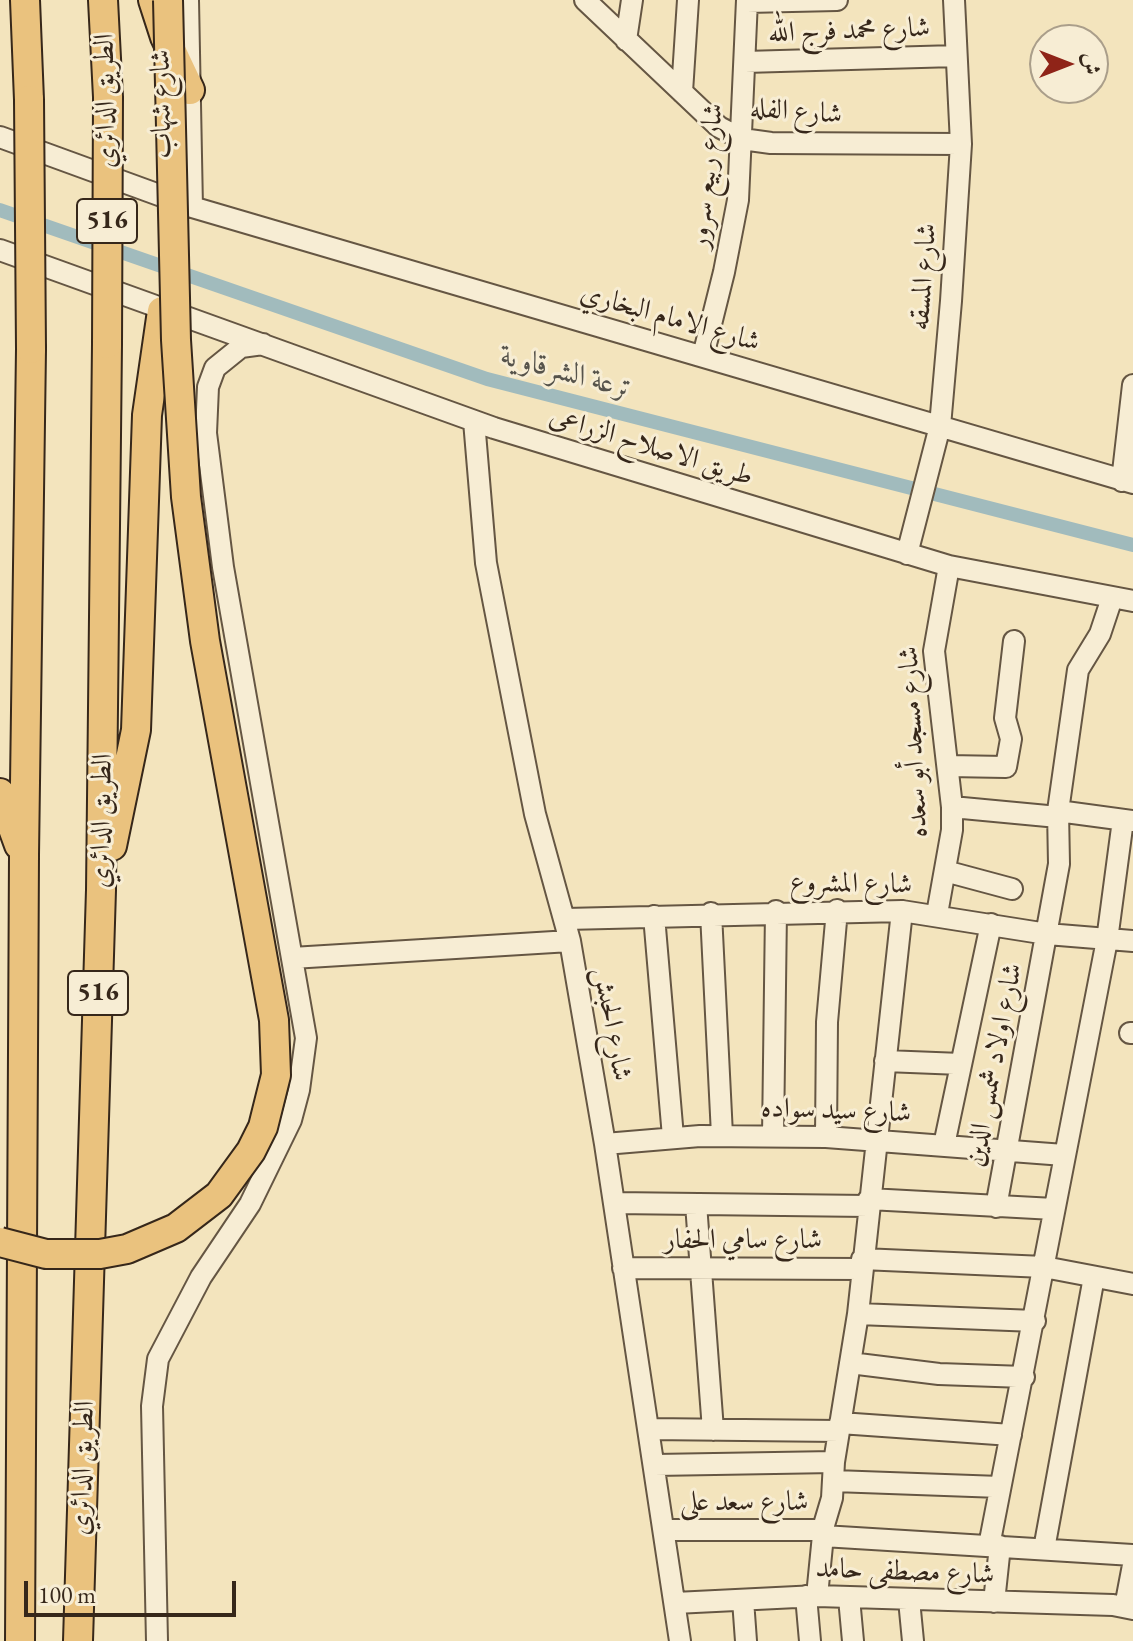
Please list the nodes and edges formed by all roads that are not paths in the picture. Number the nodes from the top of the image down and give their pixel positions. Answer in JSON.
{"nodes":[{"id":1,"x":25,"y":0,"type":"edge"},
{"id":2,"x":103,"y":0,"type":"edge"},
{"id":3,"x":153,"y":0,"type":"edge"},
{"id":4,"x":168,"y":0,"type":"edge"},
{"id":5,"x":188,"y":0,"type":"edge"},
{"id":6,"x":585,"y":0,"type":"edge"},
{"id":7,"x":632,"y":0,"type":"edge"},
{"id":8,"x":688,"y":0,"type":"edge"},
{"id":9,"x":837,"y":0,"type":"edge"},
{"id":10,"x":954,"y":0,"type":"edge"},
{"id":11,"x":747,"y":1,"type":"edge"},
{"id":12,"x":626,"y":40,"type":"junction"},
{"id":13,"x":956,"y":56,"type":"junction"},
{"id":14,"x":745,"y":62,"type":"junction"},
{"id":15,"x":190,"y":90,"type":"junction"},
{"id":16,"x":682,"y":92,"type":"junction"},
{"id":17,"x":0,"y":137,"type":"edge"},
{"id":18,"x":742,"y":139,"type":"junction"},
{"id":19,"x":961,"y":144,"type":"junction"},
{"id":20,"x":192,"y":207,"type":"junction"},
{"id":21,"x":0,"y":250,"type":"edge"},
{"id":22,"x":162,"y":311,"type":"junction"},
{"id":23,"x":263,"y":344,"type":"junction"},
{"id":24,"x":703,"y":356,"type":"junction"},
{"id":25,"x":1133,"y":385,"type":"edge"},
{"id":26,"x":474,"y":421,"type":"junction"},
{"id":27,"x":937,"y":436,"type":"junction"},
{"id":28,"x":1127,"y":482,"type":"edge"},
{"id":29,"x":907,"y":554,"type":"junction"},
{"id":30,"x":949,"y":566,"type":"junction"},
{"id":31,"x":1112,"y":598,"type":"junction"},
{"id":32,"x":1133,"y":601,"type":"edge"},
{"id":33,"x":1014,"y":641,"type":"dead end"},
{"id":34,"x":948,"y":766,"type":"junction"},
{"id":35,"x":0,"y":793,"type":"edge"},
{"id":36,"x":952,"y":807,"type":"junction"},
{"id":37,"x":1058,"y":814,"type":"junction"},
{"id":38,"x":1128,"y":820,"type":"edge"},
{"id":39,"x":24,"y":855,"type":"junction"},
{"id":40,"x":945,"y":871,"type":"junction"},
{"id":41,"x":1012,"y":889,"type":"dead end"},
{"id":42,"x":101,"y":890,"type":"junction"},
{"id":43,"x":837,"y":910,"type":"junction"},
{"id":44,"x":776,"y":911,"type":"junction"},
{"id":45,"x":902,"y":911,"type":"junction"},
{"id":46,"x":711,"y":913,"type":"junction"},
{"id":47,"x":937,"y":914,"type":"junction"},
{"id":48,"x":654,"y":916,"type":"junction"},
{"id":49,"x":566,"y":919,"type":"junction"},
{"id":50,"x":991,"y":924,"type":"junction"},
{"id":51,"x":1047,"y":934,"type":"junction"},
{"id":52,"x":1107,"y":940,"type":"junction"},
{"id":53,"x":570,"y":941,"type":"junction"},
{"id":54,"x":1133,"y":941,"type":"edge"},
{"id":55,"x":292,"y":958,"type":"junction"},
{"id":56,"x":885,"y":1061,"type":"junction"},
{"id":57,"x":961,"y":1064,"type":"junction"},
{"id":58,"x":722,"y":1135,"type":"junction"},
{"id":59,"x":773,"y":1136,"type":"junction"},
{"id":60,"x":673,"y":1137,"type":"junction"},
{"id":61,"x":826,"y":1137,"type":"junction"},
{"id":62,"x":876,"y":1139,"type":"junction"},
{"id":63,"x":605,"y":1144,"type":"junction"},
{"id":64,"x":944,"y":1145,"type":"junction"},
{"id":65,"x":1007,"y":1150,"type":"junction"},
{"id":66,"x":1064,"y":1155,"type":"junction"},
{"id":67,"x":868,"y":1202,"type":"junction"},
{"id":68,"x":614,"y":1203,"type":"junction"},
{"id":69,"x":696,"y":1204,"type":"junction"},
{"id":70,"x":996,"y":1207,"type":"junction"},
{"id":71,"x":1054,"y":1209,"type":"junction"},
{"id":72,"x":0,"y":1242,"type":"edge"},
{"id":73,"x":862,"y":1264,"type":"junction"},
{"id":74,"x":1044,"y":1267,"type":"junction"},
{"id":75,"x":623,"y":1268,"type":"junction"},
{"id":76,"x":698,"y":1268,"type":"junction"},
{"id":77,"x":1094,"y":1277,"type":"junction"},
{"id":78,"x":1133,"y":1284,"type":"edge"},
{"id":79,"x":858,"y":1314,"type":"junction"},
{"id":80,"x":1035,"y":1321,"type":"junction"},
{"id":81,"x":850,"y":1363,"type":"junction"},
{"id":82,"x":1024,"y":1377,"type":"junction"},
{"id":83,"x":840,"y":1427,"type":"junction"},
{"id":84,"x":649,"y":1429,"type":"junction"},
{"id":85,"x":713,"y":1430,"type":"junction"},
{"id":86,"x":1011,"y":1435,"type":"junction"},
{"id":87,"x":655,"y":1465,"type":"junction"},
{"id":88,"x":834,"y":1472,"type":"junction"},
{"id":89,"x":1000,"y":1487,"type":"junction"},
{"id":90,"x":664,"y":1530,"type":"junction"},
{"id":91,"x":823,"y":1533,"type":"junction"},
{"id":92,"x":994,"y":1546,"type":"junction"},
{"id":93,"x":1044,"y":1549,"type":"junction"},
{"id":94,"x":1133,"y":1555,"type":"edge"},
{"id":95,"x":1133,"y":1565,"type":"edge"},
{"id":96,"x":811,"y":1596,"type":"junction"},
{"id":97,"x":849,"y":1598,"type":"junction"},
{"id":98,"x":743,"y":1600,"type":"junction"},
{"id":99,"x":909,"y":1600,"type":"junction"},
{"id":100,"x":994,"y":1602,"type":"junction"},
{"id":101,"x":675,"y":1603,"type":"junction"},
{"id":102,"x":1129,"y":1608,"type":"edge"},
{"id":103,"x":20,"y":1641,"type":"edge"},
{"id":104,"x":78,"y":1641,"type":"edge"},
{"id":105,"x":157,"y":1641,"type":"edge"},
{"id":106,"x":680,"y":1641,"type":"edge"},
{"id":107,"x":746,"y":1641,"type":"edge"},
{"id":108,"x":810,"y":1641,"type":"edge"},
{"id":109,"x":853,"y":1641,"type":"edge"},
{"id":110,"x":913,"y":1641,"type":"edge"}],
"edges":[{"from":1,"to":39,"type":"highway","bridge":true},
{"from":2,"to":42,"type":"highway","name":"الطريق الدائري","number":"516","bridge":true},
{"from":3,"to":15,"type":"highway"},
{"from":4,"to":72,"type":"highway","bridge":true},
{"from":5,"to":15,"type":"street","name":"شارع شهاب"},
{"from":6,"to":12,"type":"street","name":"شارع الفله"},
{"from":7,"to":12,"type":"street"},
{"from":8,"to":16,"type":"street"},
{"from":9,"to":11,"type":"street"},
{"from":10,"to":13,"type":"street","name":"شارع المسقه"},
{"from":11,"to":14,"type":"street","name":"شارع ربيع سرور"},
{"from":12,"to":16,"type":"street","name":"شارع الفله"},
{"from":13,"to":14,"type":"street","name":"شارع محمد فرج الله"},
{"from":13,"to":19,"type":"street","name":"شارع المسقه"},
{"from":14,"to":18,"type":"street","name":"شارع ربيع سرور"},
{"from":15,"to":20,"type":"street","name":"شارع شهاب"},
{"from":16,"to":18,"type":"street","name":"شارع الفله"},
{"from":17,"to":20,"type":"street","name":"شارع الامام البخاري"},
{"from":18,"to":19,"type":"street","name":"شارع الفله"},
{"from":18,"to":24,"type":"street","name":"شارع ربيع سرور"},
{"from":19,"to":27,"type":"street","name":"شارع المسقه"},
{"from":20,"to":24,"type":"street","name":"شارع الامام البخاري"},
{"from":21,"to":22,"type":"street","name":"طريق الاصلاح الزراعى"},
{"from":22,"to":23,"type":"street","name":"طريق الاصلاح الزراعى"},
{"from":22,"to":42,"type":"highway"},
{"from":23,"to":26,"type":"street","name":"طريق الاصلاح الزراعى"},
{"from":23,"to":55,"type":"street"},
{"from":24,"to":27,"type":"street","name":"شارع الامام البخاري"},
{"from":25,"to":28,"type":"street"},
{"from":26,"to":29,"type":"street","name":"طريق الاصلاح الزراعى"},
{"from":26,"to":49,"type":"street","name":"شارع الحبش"},
{"from":27,"to":28,"type":"street","name":"شارع الامام البخاري"},
{"from":27,"to":29,"type":"street","name":"شارع المسقه"},
{"from":29,"to":30,"type":"street","name":"طريق الاصلاح الزراعى"},
{"from":30,"to":31,"type":"street","name":"طريق الاصلاح الزراعى"},
{"from":30,"to":34,"type":"street","name":"شارع مسجد أبو سعده"},
{"from":31,"to":32,"type":"street","name":"طريق الاصلاح الزراعى"},
{"from":31,"to":37,"type":"street","name":"شارع اولاد شمس الدين"},
{"from":33,"to":34,"type":"street"},
{"from":34,"to":36,"type":"street","name":"شارع مسجد أبو سعده"},
{"from":35,"to":39,"type":"highway"},
{"from":36,"to":37,"type":"street"},
{"from":36,"to":40,"type":"street","name":"شارع مسجد أبو سعده"},
{"from":37,"to":38,"type":"street"},
{"from":37,"to":51,"type":"street","name":"شارع اولاد شمس الدين"},
{"from":38,"to":52,"type":"street"},
{"from":39,"to":103,"type":"highway"},
{"from":40,"to":41,"type":"street"},
{"from":40,"to":47,"type":"street","name":"شارع مسجد أبو سعده"},
{"from":42,"to":104,"type":"highway","name":"الطريق الدائري","number":"516"},
{"from":43,"to":44,"type":"street","name":"شارع المشروع"},
{"from":43,"to":45,"type":"street","name":"شارع المشروع"},
{"from":43,"to":61,"type":"street"},
{"from":44,"to":46,"type":"street","name":"شارع المشروع"},
{"from":44,"to":59,"type":"street"},
{"from":45,"to":47,"type":"street","name":"شارع المشروع"},
{"from":45,"to":56,"type":"street"},
{"from":46,"to":48,"type":"street","name":"شارع المشروع"},
{"from":46,"to":58,"type":"street"},
{"from":47,"to":50,"type":"street","name":"شارع المشروع"},
{"from":48,"to":49,"type":"street","name":"شارع المشروع"},
{"from":48,"to":60,"type":"street"},
{"from":49,"to":53,"type":"street","name":"شارع الحبش"},
{"from":50,"to":51,"type":"street","name":"شارع المشروع"},
{"from":50,"to":57,"type":"street"},
{"from":51,"to":52,"type":"street","name":"شارع المشروع"},
{"from":51,"to":65,"type":"street","name":"شارع اولاد شمس الدين"},
{"from":52,"to":54,"type":"street","name":"شارع المشروع"},
{"from":52,"to":66,"type":"street"},
{"from":53,"to":55,"type":"street"},
{"from":53,"to":63,"type":"street","name":"شارع الحبش"},
{"from":55,"to":105,"type":"street"},
{"from":56,"to":57,"type":"street"},
{"from":56,"to":62,"type":"street"},
{"from":57,"to":64,"type":"street"},
{"from":58,"to":59,"type":"street","name":"شارع سيد سواده"},
{"from":58,"to":60,"type":"street","name":"شارع سيد سواده"},
{"from":59,"to":61,"type":"street","name":"شارع سيد سواده"},
{"from":60,"to":63,"type":"street","name":"شارع سيد سواده"},
{"from":61,"to":62,"type":"street","name":"شارع سيد سواده"},
{"from":62,"to":64,"type":"street","name":"شارع سيد سواده"},
{"from":62,"to":67,"type":"street"},
{"from":63,"to":68,"type":"street","name":"شارع الحبش"},
{"from":64,"to":65,"type":"street","name":"شارع سيد سواده"},
{"from":65,"to":66,"type":"street","name":"شارع سيد سواده"},
{"from":65,"to":70,"type":"street","name":"شارع اولاد شمس الدين"},
{"from":66,"to":71,"type":"street"},
{"from":67,"to":69,"type":"street"},
{"from":67,"to":70,"type":"street"},
{"from":67,"to":73,"type":"street"},
{"from":68,"to":69,"type":"street"},
{"from":68,"to":75,"type":"street","name":"شارع الحبش"},
{"from":69,"to":76,"type":"street"},
{"from":70,"to":71,"type":"street"},
{"from":71,"to":74,"type":"street"},
{"from":73,"to":74,"type":"street","name":"شارع سامي الحفار"},
{"from":73,"to":76,"type":"street","name":"شارع سامي الحفار"},
{"from":73,"to":79,"type":"street"},
{"from":74,"to":77,"type":"street","name":"شارع سامي الحفار"},
{"from":74,"to":80,"type":"street"},
{"from":75,"to":76,"type":"street","name":"شارع سامي الحفار"},
{"from":75,"to":84,"type":"street","name":"شارع الحبش"},
{"from":76,"to":85,"type":"street"},
{"from":77,"to":78,"type":"street","name":"شارع سامي الحفار"},
{"from":77,"to":93,"type":"street"},
{"from":79,"to":80,"type":"street"},
{"from":79,"to":81,"type":"street"},
{"from":80,"to":82,"type":"street"},
{"from":81,"to":82,"type":"street"},
{"from":81,"to":83,"type":"street"},
{"from":82,"to":86,"type":"street"},
{"from":83,"to":85,"type":"street"},
{"from":83,"to":86,"type":"street"},
{"from":83,"to":88,"type":"street"},
{"from":84,"to":85,"type":"street"},
{"from":84,"to":87,"type":"street","name":"شارع الحبش"},
{"from":86,"to":89,"type":"street"},
{"from":87,"to":88,"type":"street"},
{"from":87,"to":90,"type":"street","name":"شارع الحبش"},
{"from":88,"to":89,"type":"street"},
{"from":88,"to":91,"type":"street"},
{"from":89,"to":92,"type":"street"},
{"from":90,"to":91,"type":"street","name":"شارع سعد على"},
{"from":90,"to":101,"type":"street","name":"شارع الحبش"},
{"from":91,"to":92,"type":"street","name":"شارع سعد على"},
{"from":91,"to":96,"type":"street"},
{"from":92,"to":93,"type":"street","name":"شارع سعد على"},
{"from":92,"to":100,"type":"street"},
{"from":93,"to":94,"type":"street","name":"شارع سعد على"},
{"from":95,"to":102,"type":"street"},
{"from":96,"to":97,"type":"street","name":"شارع مصطفى حامد"},
{"from":96,"to":98,"type":"street","name":"شارع مصطفى حامد"},
{"from":96,"to":108,"type":"street"},
{"from":97,"to":99,"type":"street","name":"شارع مصطفى حامد"},
{"from":97,"to":109,"type":"street"},
{"from":98,"to":101,"type":"street","name":"شارع مصطفى حامد"},
{"from":98,"to":107,"type":"street"},
{"from":99,"to":100,"type":"street","name":"شارع مصطفى حامد"},
{"from":99,"to":110,"type":"street"},
{"from":100,"to":102,"type":"street","name":"شارع مصطفى حامد"},
{"from":101,"to":106,"type":"street","name":"شارع الحبش"}]}
